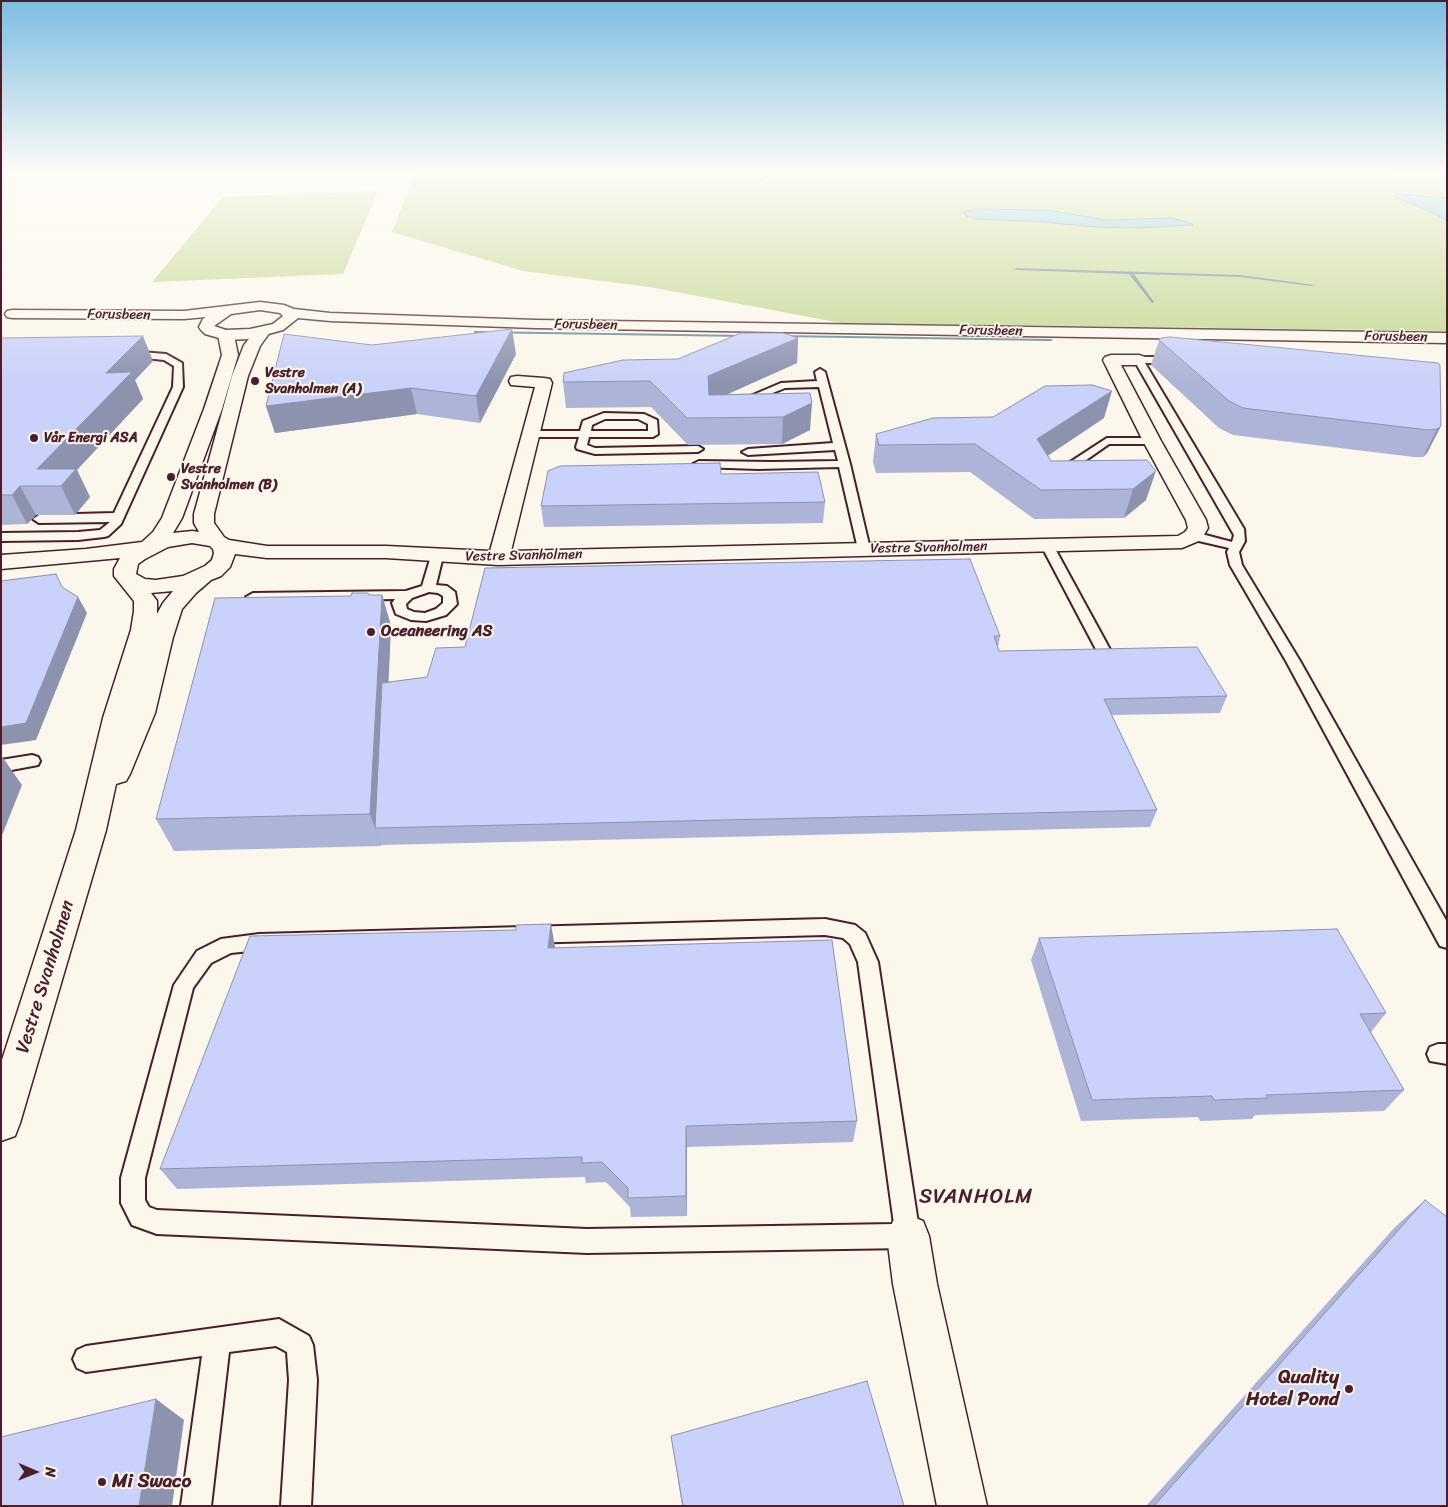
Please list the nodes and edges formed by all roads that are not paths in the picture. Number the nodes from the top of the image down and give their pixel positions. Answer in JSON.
{"nodes":[{"id":1,"x":226,"y":312,"type":"junction"},
{"id":2,"x":290,"y":313,"type":"junction"},
{"id":3,"x":7,"y":314,"type":"edge"},
{"id":4,"x":536,"y":324,"type":"junction"},
{"id":5,"x":206,"y":327,"type":"junction"},
{"id":6,"x":270,"y":330,"type":"junction"},
{"id":7,"x":226,"y":335,"type":"junction"},
{"id":8,"x":1447,"y":338,"type":"edge"},
{"id":9,"x":118,"y":354,"type":"edge"},
{"id":10,"x":1139,"y":360,"type":"junction"},
{"id":11,"x":1189,"y":360,"type":"edge"},
{"id":12,"x":517,"y":381,"type":"dead end"},
{"id":13,"x":774,"y":387,"type":"junction"},
{"id":14,"x":782,"y":400,"type":"edge"},
{"id":15,"x":735,"y":409,"type":"edge"},
{"id":16,"x":532,"y":434,"type":"junction"},
{"id":17,"x":585,"y":434,"type":"junction"},
{"id":18,"x":1152,"y":442,"type":"junction"},
{"id":19,"x":839,"y":446,"type":"junction"},
{"id":20,"x":698,"y":449,"type":"edge"},
{"id":21,"x":748,"y":452,"type":"edge"},
{"id":22,"x":844,"y":464,"type":"junction"},
{"id":23,"x":689,"y":467,"type":"edge"},
{"id":24,"x":1065,"y":470,"type":"edge"},
{"id":25,"x":118,"y":517,"type":"junction"},
{"id":26,"x":39,"y":519,"type":"edge"},
{"id":27,"x":1194,"y":536,"type":"junction"},
{"id":28,"x":1,"y":537,"type":"edge"},
{"id":29,"x":219,"y":543,"type":"junction"},
{"id":30,"x":1047,"y":545,"type":"junction"},
{"id":31,"x":1235,"y":546,"type":"junction"},
{"id":32,"x":148,"y":547,"type":"junction"},
{"id":33,"x":864,"y":549,"type":"junction"},
{"id":34,"x":437,"y":556,"type":"junction"},
{"id":35,"x":498,"y":558,"type":"junction"},
{"id":36,"x":1,"y":563,"type":"edge"},
{"id":37,"x":208,"y":574,"type":"junction"},
{"id":38,"x":128,"y":579,"type":"junction"},
{"id":39,"x":428,"y":588,"type":"junction"},
{"id":40,"x":406,"y":594,"type":"junction"},
{"id":41,"x":253,"y":597,"type":"edge"},
{"id":42,"x":1106,"y":655,"type":"edge"},
{"id":43,"x":32,"y":761,"type":"dead end"},
{"id":44,"x":1,"y":766,"type":"edge"},
{"id":45,"x":91,"y":830,"type":"junction"},
{"id":46,"x":1447,"y":940,"type":"edge"},
{"id":47,"x":1,"y":1123,"type":"edge"},
{"id":48,"x":908,"y":1236,"type":"junction"},
{"id":49,"x":217,"y":1341,"type":"junction"},
{"id":50,"x":86,"y":1359,"type":"dead end"},
{"id":51,"x":196,"y":1506,"type":"edge"},
{"id":52,"x":296,"y":1506,"type":"edge"},
{"id":53,"x":962,"y":1506,"type":"edge"}],
"edges":[{"from":1,"to":2,"type":"street","name":"Forusbeen"},
{"from":1,"to":3,"type":"street","name":"Forusbeen"},
{"from":1,"to":5,"type":"street"},
{"from":2,"to":4,"type":"street","name":"Forusbeen"},
{"from":2,"to":6,"type":"street"},
{"from":3,"to":5,"type":"street","name":"Forusbeen"},
{"from":4,"to":6,"type":"street","name":"Forusbeen"},
{"from":4,"to":8,"type":"street","name":"Forusbeen"},
{"from":5,"to":7,"type":"street","name":"Forusbeen"},
{"from":6,"to":7,"type":"street","name":"Forusbeen"},
{"from":6,"to":29,"type":"street"},
{"from":7,"to":32,"type":"street"},
{"from":9,"to":25,"type":"lane"},
{"from":10,"to":11,"type":"lane"},
{"from":10,"to":18,"type":"street"},
{"from":10,"to":31,"type":"lane"},
{"from":12,"to":16,"type":"street"},
{"from":13,"to":14,"type":"lane"},
{"from":13,"to":15,"type":"lane"},
{"from":13,"to":19,"type":"lane"},
{"from":16,"to":17,"type":"lane"},
{"from":16,"to":35,"type":"street"},
{"from":17,"to":17,"type":"lane"},
{"from":17,"to":20,"type":"lane"},
{"from":18,"to":24,"type":"lane"},
{"from":18,"to":27,"type":"street"},
{"from":19,"to":21,"type":"lane"},
{"from":19,"to":22,"type":"lane"},
{"from":22,"to":23,"type":"lane"},
{"from":22,"to":33,"type":"lane"},
{"from":25,"to":26,"type":"lane"},
{"from":25,"to":28,"type":"lane"},
{"from":27,"to":30,"type":"street","name":"Vestre Svanholmen"},
{"from":27,"to":31,"type":"lane"},
{"from":29,"to":32,"type":"street","name":"Vestre Svanholmen"},
{"from":29,"to":34,"type":"street","name":"Vestre Svanholmen"},
{"from":29,"to":37,"type":"street"},
{"from":30,"to":33,"type":"street","name":"Vestre Svanholmen"},
{"from":30,"to":42,"type":"lane"},
{"from":31,"to":46,"type":"lane"},
{"from":32,"to":36,"type":"street"},
{"from":32,"to":38,"type":"street"},
{"from":33,"to":35,"type":"street","name":"Vestre Svanholmen"},
{"from":34,"to":35,"type":"street","name":"Vestre Svanholmen"},
{"from":34,"to":37,"type":"street","name":"Vestre Svanholmen"},
{"from":34,"to":39,"type":"lane"},
{"from":36,"to":38,"type":"street"},
{"from":37,"to":38,"type":"street"},
{"from":37,"to":45,"type":"street","name":"Vestre Svanholmen"},
{"from":38,"to":45,"type":"street","name":"Vestre Svanholmen"},
{"from":39,"to":40,"type":"lane"},
{"from":39,"to":40,"type":"lane"},
{"from":40,"to":41,"type":"lane"},
{"from":43,"to":44,"type":"lane"},
{"from":45,"to":47,"type":"street","name":"Vestre Svanholmen"},
{"from":48,"to":48,"type":"lane"},
{"from":48,"to":53,"type":"street"},
{"from":49,"to":50,"type":"lane"},
{"from":49,"to":51,"type":"lane"},
{"from":49,"to":52,"type":"lane"}]}
